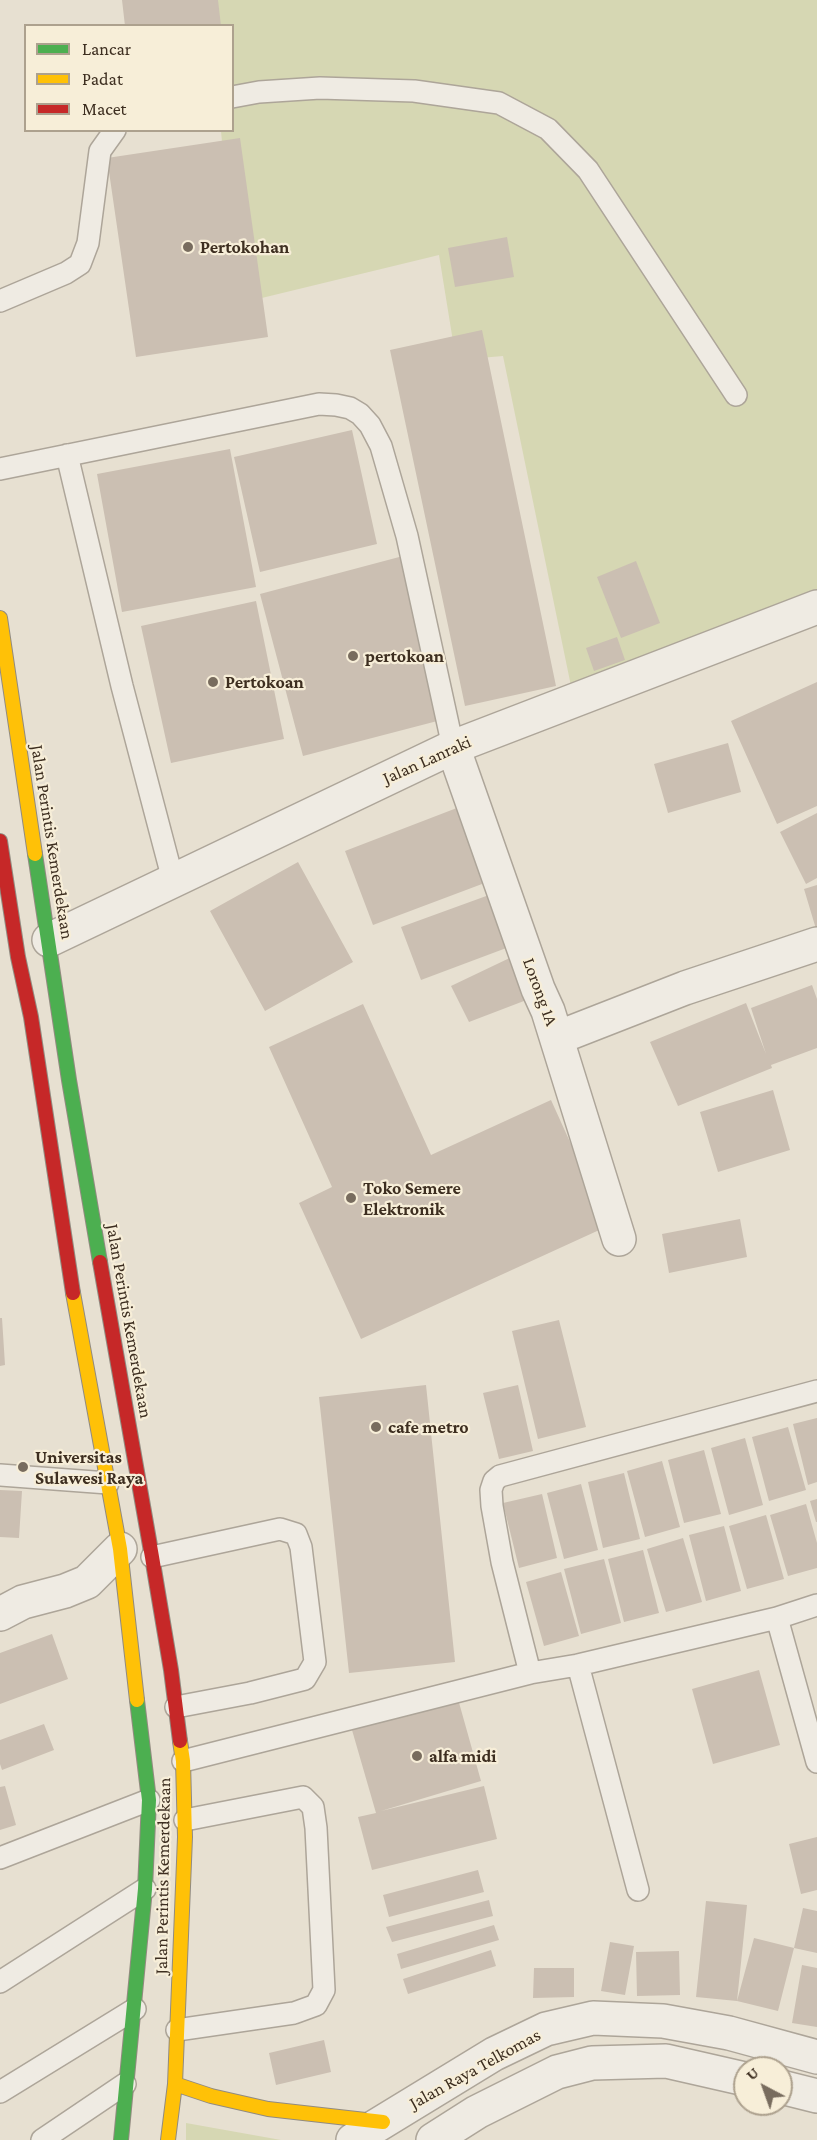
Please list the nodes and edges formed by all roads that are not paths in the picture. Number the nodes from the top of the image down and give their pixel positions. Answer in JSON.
{"nodes":[{"id":1,"x":234,"y":98,"type":"edge"},
{"id":2,"x":114,"y":132,"type":"edge"},
{"id":3,"x":0,"y":301,"type":"edge"},
{"id":4,"x":736,"y":395,"type":"dead end"},
{"id":5,"x":67,"y":455,"type":"junction"},
{"id":6,"x":0,"y":469,"type":"edge"},
{"id":7,"x":817,"y":607,"type":"edge"},
{"id":8,"x":0,"y":618,"type":"edge"},
{"id":9,"x":453,"y":747,"type":"junction"},
{"id":10,"x":0,"y":842,"type":"edge"},
{"id":11,"x":173,"y":880,"type":"junction"},
{"id":12,"x":49,"y":940,"type":"junction"},
{"id":13,"x":817,"y":944,"type":"edge"},
{"id":14,"x":9,"y":959,"type":"edge"},
{"id":15,"x":556,"y":1038,"type":"junction"},
{"id":16,"x":619,"y":1239,"type":"dead end"},
{"id":17,"x":817,"y":1391,"type":"edge"},
{"id":18,"x":0,"y":1474,"type":"edge"},
{"id":19,"x":108,"y":1483,"type":"junction"},
{"id":20,"x":120,"y":1549,"type":"junction"},
{"id":21,"x":152,"y":1557,"type":"junction"},
{"id":22,"x":817,"y":1605,"type":"edge"},
{"id":23,"x":0,"y":1614,"type":"edge"},
{"id":24,"x":777,"y":1618,"type":"junction"},
{"id":25,"x":578,"y":1665,"type":"junction"},
{"id":26,"x":530,"y":1673,"type":"junction"},
{"id":27,"x":176,"y":1707,"type":"junction"},
{"id":28,"x":183,"y":1761,"type":"junction"},
{"id":29,"x":817,"y":1762,"type":"edge"},
{"id":30,"x":149,"y":1800,"type":"junction"},
{"id":31,"x":185,"y":1820,"type":"junction"},
{"id":32,"x":0,"y":1858,"type":"edge"},
{"id":33,"x":145,"y":1889,"type":"junction"},
{"id":34,"x":638,"y":1890,"type":"dead end"},
{"id":35,"x":0,"y":1982,"type":"edge"},
{"id":36,"x":135,"y":2008,"type":"junction"},
{"id":37,"x":177,"y":2030,"type":"junction"},
{"id":38,"x":817,"y":2057,"type":"edge"},
{"id":39,"x":733,"y":2076,"type":"edge"},
{"id":40,"x":125,"y":2084,"type":"junction"},
{"id":41,"x":175,"y":2084,"type":"junction"},
{"id":42,"x":793,"y":2090,"type":"edge"},
{"id":43,"x":0,"y":2092,"type":"edge"},
{"id":44,"x":817,"y":2096,"type":"edge"},
{"id":45,"x":383,"y":2121,"type":"junction"},
{"id":46,"x":42,"y":2140,"type":"edge"},
{"id":47,"x":121,"y":2140,"type":"edge"},
{"id":48,"x":168,"y":2140,"type":"edge"},
{"id":49,"x":352,"y":2140,"type":"edge"},
{"id":50,"x":433,"y":2140,"type":"edge"}],
"edges":[{"from":1,"to":4,"type":"lane"},
{"from":2,"to":3,"type":"lane"},
{"from":5,"to":6,"type":"lane"},
{"from":5,"to":9,"type":"lane"},
{"from":5,"to":11,"type":"lane"},
{"from":7,"to":9,"type":"street","name":"Jalan Lanraki"},
{"from":8,"to":12,"type":"highway","name":"Jalan Perintis Kemerdekaan"},
{"from":9,"to":11,"type":"street","name":"Jalan Lanraki"},
{"from":9,"to":15,"type":"street","name":"Lorong 1A"},
{"from":10,"to":14,"type":"highway","name":"Jalan Perintis Kemerdekaan"},
{"from":11,"to":12,"type":"street","name":"Jalan Lanraki"},
{"from":12,"to":21,"type":"highway","name":"Jalan Perintis Kemerdekaan"},
{"from":13,"to":15,"type":"street"},
{"from":14,"to":19,"type":"highway","name":"Jalan Perintis Kemerdekaan"},
{"from":15,"to":16,"type":"street","name":"Lorong 1A"},
{"from":17,"to":26,"type":"lane"},
{"from":18,"to":19,"type":"lane"},
{"from":19,"to":20,"type":"highway","name":"Jalan Perintis Kemerdekaan"},
{"from":20,"to":23,"type":"street"},
{"from":20,"to":30,"type":"highway","name":"Jalan Perintis Kemerdekaan"},
{"from":21,"to":27,"type":"highway","name":"Jalan Perintis Kemerdekaan"},
{"from":21,"to":27,"type":"lane"},
{"from":22,"to":24,"type":"lane"},
{"from":24,"to":25,"type":"lane"},
{"from":24,"to":29,"type":"lane"},
{"from":25,"to":26,"type":"lane"},
{"from":25,"to":34,"type":"lane"},
{"from":26,"to":28,"type":"lane"},
{"from":27,"to":28,"type":"highway","name":"Jalan Perintis Kemerdekaan"},
{"from":28,"to":31,"type":"highway","name":"Jalan Perintis Kemerdekaan"},
{"from":30,"to":32,"type":"lane"},
{"from":30,"to":33,"type":"highway","name":"Jalan Perintis Kemerdekaan"},
{"from":31,"to":37,"type":"highway","name":"Jalan Perintis Kemerdekaan"},
{"from":31,"to":37,"type":"lane"},
{"from":33,"to":35,"type":"lane"},
{"from":33,"to":36,"type":"highway","name":"Jalan Perintis Kemerdekaan"},
{"from":36,"to":40,"type":"highway","name":"Jalan Perintis Kemerdekaan"},
{"from":36,"to":43,"type":"lane"},
{"from":37,"to":41,"type":"highway","name":"Jalan Perintis Kemerdekaan"},
{"from":38,"to":45,"type":"street","name":"Jalan Raya Telkomas"},
{"from":39,"to":50,"type":"street"},
{"from":40,"to":46,"type":"lane"},
{"from":40,"to":47,"type":"highway","name":"Jalan Perintis Kemerdekaan"},
{"from":41,"to":45,"type":"highway"},
{"from":41,"to":48,"type":"highway","name":"Jalan Perintis Kemerdekaan"},
{"from":42,"to":44,"type":"street"},
{"from":45,"to":49,"type":"street","name":"Jalan Raya Telkomas"}]}
